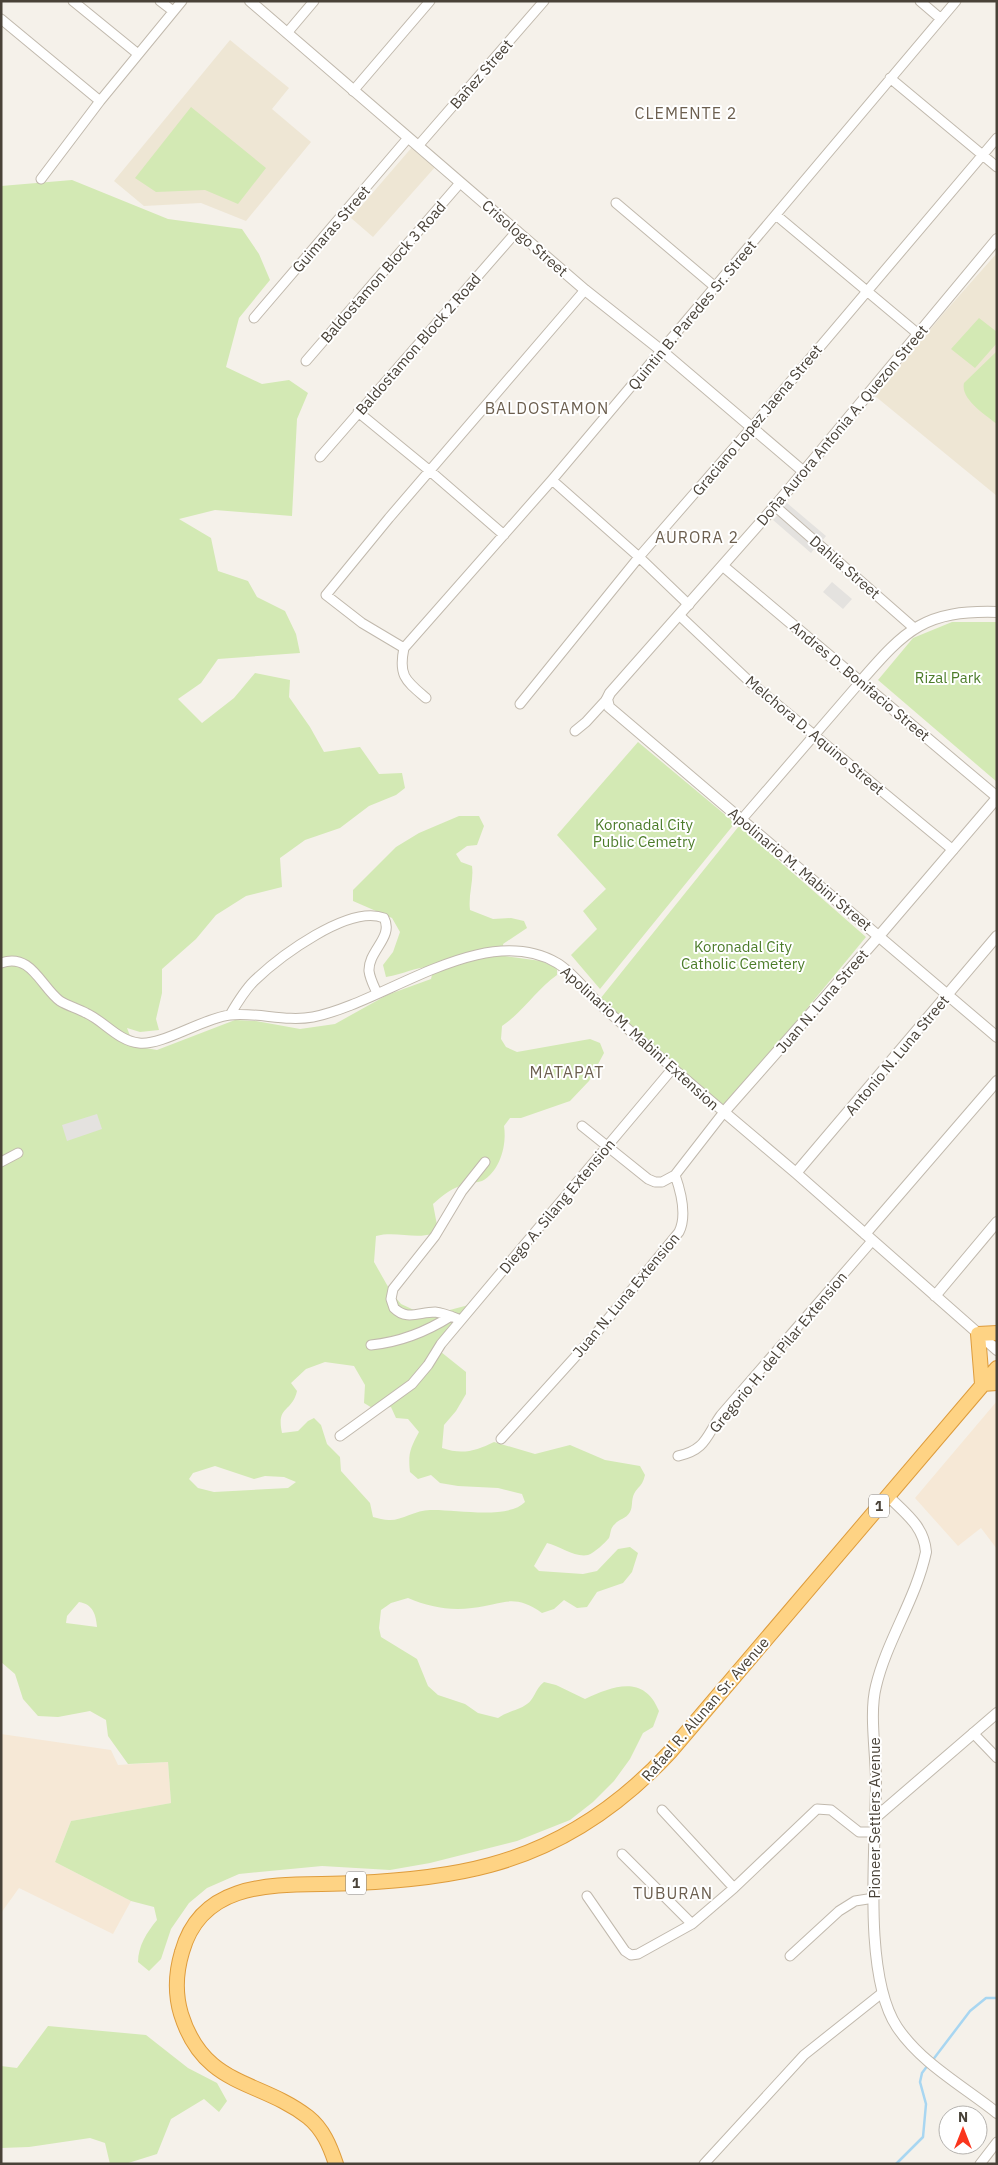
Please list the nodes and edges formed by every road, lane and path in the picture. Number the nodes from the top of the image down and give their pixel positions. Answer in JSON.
{"nodes":[{"id":1,"x":73,"y":1,"type":"edge"},
{"id":2,"x":160,"y":1,"type":"edge"},
{"id":3,"x":182,"y":1,"type":"edge"},
{"id":4,"x":250,"y":1,"type":"edge"},
{"id":5,"x":314,"y":1,"type":"edge"},
{"id":6,"x":430,"y":1,"type":"edge"},
{"id":7,"x":544,"y":1,"type":"edge"},
{"id":8,"x":920,"y":1,"type":"edge"},
{"id":9,"x":956,"y":1,"type":"edge"},
{"id":10,"x":173,"y":11,"type":"junction"},
{"id":11,"x":1,"y":19,"type":"edge"},
{"id":12,"x":941,"y":19,"type":"junction"},
{"id":13,"x":287,"y":33,"type":"junction"},
{"id":14,"x":138,"y":54,"type":"junction"},
{"id":15,"x":890,"y":78,"type":"junction"},
{"id":16,"x":353,"y":91,"type":"junction"},
{"id":17,"x":100,"y":101,"type":"junction"},
{"id":18,"x":408,"y":138,"type":"junction"},
{"id":19,"x":997,"y":138,"type":"edge"},
{"id":20,"x":418,"y":146,"type":"junction"},
{"id":21,"x":982,"y":155,"type":"junction"},
{"id":22,"x":997,"y":167,"type":"edge"},
{"id":23,"x":41,"y":178,"type":"dead end"},
{"id":24,"x":460,"y":183,"type":"junction"},
{"id":25,"x":616,"y":203,"type":"dead end"},
{"id":26,"x":776,"y":215,"type":"junction"},
{"id":27,"x":517,"y":231,"type":"junction"},
{"id":28,"x":997,"y":239,"type":"edge"},
{"id":29,"x":714,"y":286,"type":"junction"},
{"id":30,"x":585,"y":290,"type":"junction"},
{"id":31,"x":866,"y":290,"type":"junction"},
{"id":32,"x":254,"y":318,"type":"dead end"},
{"id":33,"x":917,"y":334,"type":"junction"},
{"id":34,"x":662,"y":351,"type":"junction"},
{"id":35,"x":306,"y":361,"type":"dead end"},
{"id":36,"x":358,"y":412,"type":"junction"},
{"id":37,"x":752,"y":427,"type":"junction"},
{"id":38,"x":320,"y":457,"type":"dead end"},
{"id":39,"x":430,"y":471,"type":"junction"},
{"id":40,"x":804,"y":472,"type":"junction"},
{"id":41,"x":552,"y":480,"type":"junction"},
{"id":42,"x":775,"y":506,"type":"junction"},
{"id":43,"x":504,"y":535,"type":"junction"},
{"id":44,"x":640,"y":556,"type":"junction"},
{"id":45,"x":723,"y":566,"type":"junction"},
{"id":46,"x":689,"y":605,"type":"junction"},
{"id":47,"x":997,"y":612,"type":"edge"},
{"id":48,"x":679,"y":615,"type":"junction"},
{"id":49,"x":914,"y":628,"type":"junction"},
{"id":50,"x":404,"y":648,"type":"junction"},
{"id":51,"x":861,"y":681,"type":"junction"},
{"id":52,"x":426,"y":698,"type":"dead end"},
{"id":53,"x":606,"y":700,"type":"junction"},
{"id":54,"x":520,"y":704,"type":"dead end"},
{"id":55,"x":575,"y":731,"type":"dead end"},
{"id":56,"x":814,"y":735,"type":"junction"},
{"id":57,"x":997,"y":797,"type":"edge"},
{"id":58,"x":742,"y":819,"type":"junction"},
{"id":59,"x":954,"y":850,"type":"junction"},
{"id":60,"x":879,"y":936,"type":"junction"},
{"id":61,"x":997,"y":936,"type":"edge"},
{"id":62,"x":1,"y":964,"type":"edge"},
{"id":63,"x":377,"y":994,"type":"junction"},
{"id":64,"x":948,"y":995,"type":"junction"},
{"id":65,"x":230,"y":1015,"type":"junction"},
{"id":66,"x":997,"y":1037,"type":"edge"},
{"id":67,"x":673,"y":1068,"type":"junction"},
{"id":68,"x":997,"y":1081,"type":"edge"},
{"id":69,"x":724,"y":1112,"type":"junction"},
{"id":70,"x":582,"y":1126,"type":"dead end"},
{"id":71,"x":608,"y":1146,"type":"junction"},
{"id":72,"x":18,"y":1153,"type":"dead end"},
{"id":73,"x":1,"y":1162,"type":"edge"},
{"id":74,"x":485,"y":1162,"type":"dead end"},
{"id":75,"x":796,"y":1173,"type":"junction"},
{"id":76,"x":675,"y":1175,"type":"junction"},
{"id":77,"x":997,"y":1222,"type":"edge"},
{"id":78,"x":868,"y":1238,"type":"junction"},
{"id":79,"x":935,"y":1296,"type":"junction"},
{"id":80,"x":451,"y":1316,"type":"junction"},
{"id":81,"x":462,"y":1320,"type":"junction"},
{"id":82,"x":997,"y":1333,"type":"edge"},
{"id":83,"x":978,"y":1334,"type":"junction"},
{"id":84,"x":371,"y":1345,"type":"dead end"},
{"id":85,"x":997,"y":1350,"type":"edge"},
{"id":86,"x":997,"y":1368,"type":"edge"},
{"id":87,"x":997,"y":1383,"type":"edge"},
{"id":88,"x":982,"y":1384,"type":"junction"},
{"id":89,"x":340,"y":1436,"type":"dead end"},
{"id":90,"x":501,"y":1439,"type":"dead end"},
{"id":91,"x":678,"y":1456,"type":"dead end"},
{"id":92,"x":888,"y":1496,"type":"junction"},
{"id":93,"x":997,"y":1713,"type":"edge"},
{"id":94,"x":973,"y":1733,"type":"junction"},
{"id":95,"x":997,"y":1758,"type":"edge"},
{"id":96,"x":662,"y":1810,"type":"dead end"},
{"id":97,"x":875,"y":1818,"type":"junction"},
{"id":98,"x":875,"y":1832,"type":"junction"},
{"id":99,"x":622,"y":1854,"type":"dead end"},
{"id":100,"x":734,"y":1888,"type":"junction"},
{"id":101,"x":587,"y":1896,"type":"dead end"},
{"id":102,"x":874,"y":1898,"type":"junction"},
{"id":103,"x":692,"y":1924,"type":"junction"},
{"id":104,"x":790,"y":1956,"type":"dead end"},
{"id":105,"x":882,"y":1993,"type":"junction"},
{"id":106,"x":997,"y":2113,"type":"edge"},
{"id":107,"x":997,"y":2142,"type":"edge"},
{"id":108,"x":336,"y":2164,"type":"edge"},
{"id":109,"x":704,"y":2164,"type":"edge"},
{"id":110,"x":980,"y":2164,"type":"edge"}],
"edges":[{"from":1,"to":14,"type":"street"},
{"from":2,"to":10,"type":"street"},
{"from":3,"to":10,"type":"street"},
{"from":4,"to":13,"type":"street","name":"Crisologo Street"},
{"from":5,"to":13,"type":"street"},
{"from":6,"to":16,"type":"street"},
{"from":7,"to":20,"type":"street","name":"Bañez Street"},
{"from":8,"to":12,"type":"street"},
{"from":9,"to":12,"type":"street","name":"Quintin B. Paredes Sr. Street"},
{"from":10,"to":14,"type":"street"},
{"from":11,"to":17,"type":"street"},
{"from":12,"to":15,"type":"street","name":"Quintin B. Paredes Sr. Street"},
{"from":13,"to":16,"type":"street","name":"Crisologo Street"},
{"from":14,"to":17,"type":"street"},
{"from":15,"to":21,"type":"street"},
{"from":15,"to":26,"type":"street","name":"Quintin B. Paredes Sr. Street"},
{"from":16,"to":18,"type":"street","name":"Crisologo Street"},
{"from":17,"to":23,"type":"street"},
{"from":18,"to":20,"type":"street","name":"Crisologo Street"},
{"from":18,"to":32,"type":"street","name":"Guimaras Street"},
{"from":19,"to":21,"type":"street","name":"Graciano Lopez Jaena Street"},
{"from":20,"to":24,"type":"street","name":"Crisologo Street"},
{"from":21,"to":22,"type":"street"},
{"from":21,"to":31,"type":"street","name":"Graciano Lopez Jaena Street"},
{"from":24,"to":27,"type":"street","name":"Crisologo Street"},
{"from":24,"to":35,"type":"street","name":"Baldostamon Block 3 Road"},
{"from":25,"to":29,"type":"street"},
{"from":26,"to":29,"type":"street","name":"Quintin B. Paredes Sr. Street"},
{"from":26,"to":31,"type":"street"},
{"from":27,"to":30,"type":"street","name":"Crisologo Street"},
{"from":27,"to":36,"type":"street","name":"Baldostamon Block 2 Road"},
{"from":28,"to":33,"type":"street","name":"Doña Aurora Antonia A. Quezon Street"},
{"from":29,"to":34,"type":"street","name":"Quintin B. Paredes Sr. Street"},
{"from":30,"to":34,"type":"street","name":"Crisologo Street"},
{"from":30,"to":39,"type":"street"},
{"from":31,"to":33,"type":"street"},
{"from":31,"to":37,"type":"street","name":"Graciano Lopez Jaena Street"},
{"from":33,"to":40,"type":"street","name":"Doña Aurora Antonia A. Quezon Street"},
{"from":34,"to":37,"type":"street","name":"Crisologo Street"},
{"from":34,"to":41,"type":"street","name":"Quintin B. Paredes Sr. Street"},
{"from":36,"to":38,"type":"street","name":"Baldostamon Block 2 Road"},
{"from":36,"to":39,"type":"street"},
{"from":37,"to":40,"type":"street","name":"Crisologo Street"},
{"from":37,"to":44,"type":"street","name":"Graciano Lopez Jaena Street"},
{"from":39,"to":43,"type":"street"},
{"from":39,"to":50,"type":"street"},
{"from":40,"to":42,"type":"street","name":"Doña Aurora Antonia A. Quezon Street"},
{"from":41,"to":43,"type":"street","name":"Quintin B. Paredes Sr. Street"},
{"from":41,"to":44,"type":"street"},
{"from":42,"to":45,"type":"street","name":"Doña Aurora Antonia A. Quezon Street"},
{"from":42,"to":49,"type":"street","name":"Dahlia Street"},
{"from":43,"to":50,"type":"street","name":"Quintin B. Paredes Sr. Street"},
{"from":44,"to":46,"type":"street"},
{"from":44,"to":54,"type":"street","name":"Graciano Lopez Jaena Street"},
{"from":45,"to":46,"type":"street","name":"Doña Aurora Antonia A. Quezon Street"},
{"from":45,"to":51,"type":"street","name":"Andres D. Bonifacio Street"},
{"from":46,"to":48,"type":"street","name":"Doña Aurora Antonia A. Quezon Street"},
{"from":47,"to":49,"type":"street"},
{"from":48,"to":53,"type":"street","name":"Doña Aurora Antonia A. Quezon Street"},
{"from":48,"to":56,"type":"street","name":"Melchora D. Aquino Street"},
{"from":49,"to":51,"type":"street"},
{"from":50,"to":52,"type":"street"},
{"from":51,"to":56,"type":"street"},
{"from":51,"to":57,"type":"street","name":"Andres D. Bonifacio Street"},
{"from":53,"to":55,"type":"street"},
{"from":53,"to":58,"type":"street","name":"Apolinario M. Mabini Street"},
{"from":56,"to":58,"type":"street"},
{"from":56,"to":59,"type":"street","name":"Melchora D. Aquino Street"},
{"from":57,"to":59,"type":"street","name":"Juan N. Luna Street"},
{"from":58,"to":60,"type":"street","name":"Apolinario M. Mabini Street"},
{"from":59,"to":60,"type":"street","name":"Juan N. Luna Street"},
{"from":60,"to":64,"type":"street","name":"Apolinario M. Mabini Street"},
{"from":60,"to":69,"type":"street","name":"Juan N. Luna Street"},
{"from":61,"to":64,"type":"street","name":"Antonio N. Luna Street"},
{"from":62,"to":65,"type":"street","name":"Apolinario M. Mabini Extension"},
{"from":63,"to":65,"type":"street","name":"Apolinario M. Mabini Extension"},
{"from":63,"to":65,"type":"street"},
{"from":63,"to":67,"type":"street","name":"Apolinario M. Mabini Extension"},
{"from":64,"to":66,"type":"street","name":"Apolinario M. Mabini Street"},
{"from":64,"to":75,"type":"street","name":"Antonio N. Luna Street"},
{"from":67,"to":69,"type":"street","name":"Apolinario M. Mabini Extension"},
{"from":67,"to":71,"type":"street","name":"Diego A. Silang Extension"},
{"from":68,"to":78,"type":"street"},
{"from":69,"to":75,"type":"street","name":"Apolinario M. Mabini Extension"},
{"from":69,"to":76,"type":"street"},
{"from":70,"to":71,"type":"street"},
{"from":71,"to":76,"type":"street"},
{"from":71,"to":81,"type":"street","name":"Diego A. Silang Extension"},
{"from":72,"to":73,"type":"street"},
{"from":74,"to":80,"type":"street"},
{"from":75,"to":78,"type":"street","name":"Apolinario M. Mabini Extension"},
{"from":76,"to":90,"type":"street","name":"Juan N. Luna Extension"},
{"from":77,"to":79,"type":"street"},
{"from":78,"to":79,"type":"street","name":"Apolinario M. Mabini Extension"},
{"from":78,"to":91,"type":"street","name":"Gregorio H. del Pilar Extension"},
{"from":79,"to":83,"type":"street","name":"Apolinario M. Mabini Extension"},
{"from":80,"to":81,"type":"street"},
{"from":80,"to":84,"type":"street"},
{"from":81,"to":89,"type":"street","name":"Diego A. Silang Extension"},
{"from":82,"to":83,"type":"highway"},
{"from":83,"to":85,"type":"street","name":"Apolinario M. Mabini Extension"},
{"from":83,"to":88,"type":"highway"},
{"from":86,"to":88,"type":"highway","name":"Rafael R. Alunan Sr. Avenue","number":"1"},
{"from":87,"to":88,"type":"highway"},
{"from":88,"to":92,"type":"highway","name":"Rafael R. Alunan Sr. Avenue","number":"1"},
{"from":92,"to":97,"type":"street","name":"Pioneer Settlers Avenue"},
{"from":92,"to":108,"type":"highway","name":"Rafael R. Alunan Sr. Avenue","number":"1"},
{"from":93,"to":94,"type":"street"},
{"from":94,"to":95,"type":"street"},
{"from":94,"to":97,"type":"street"},
{"from":96,"to":100,"type":"street"},
{"from":97,"to":98,"type":"street","name":"Pioneer Settlers Avenue"},
{"from":98,"to":100,"type":"street"},
{"from":98,"to":102,"type":"street","name":"Pioneer Settlers Avenue"},
{"from":99,"to":103,"type":"street"},
{"from":100,"to":103,"type":"street"},
{"from":101,"to":103,"type":"street"},
{"from":102,"to":104,"type":"street"},
{"from":102,"to":105,"type":"street","name":"Pioneer Settlers Avenue"},
{"from":105,"to":106,"type":"street","name":"Pioneer Settlers Avenue"},
{"from":105,"to":109,"type":"street"},
{"from":107,"to":110,"type":"street"}]}
